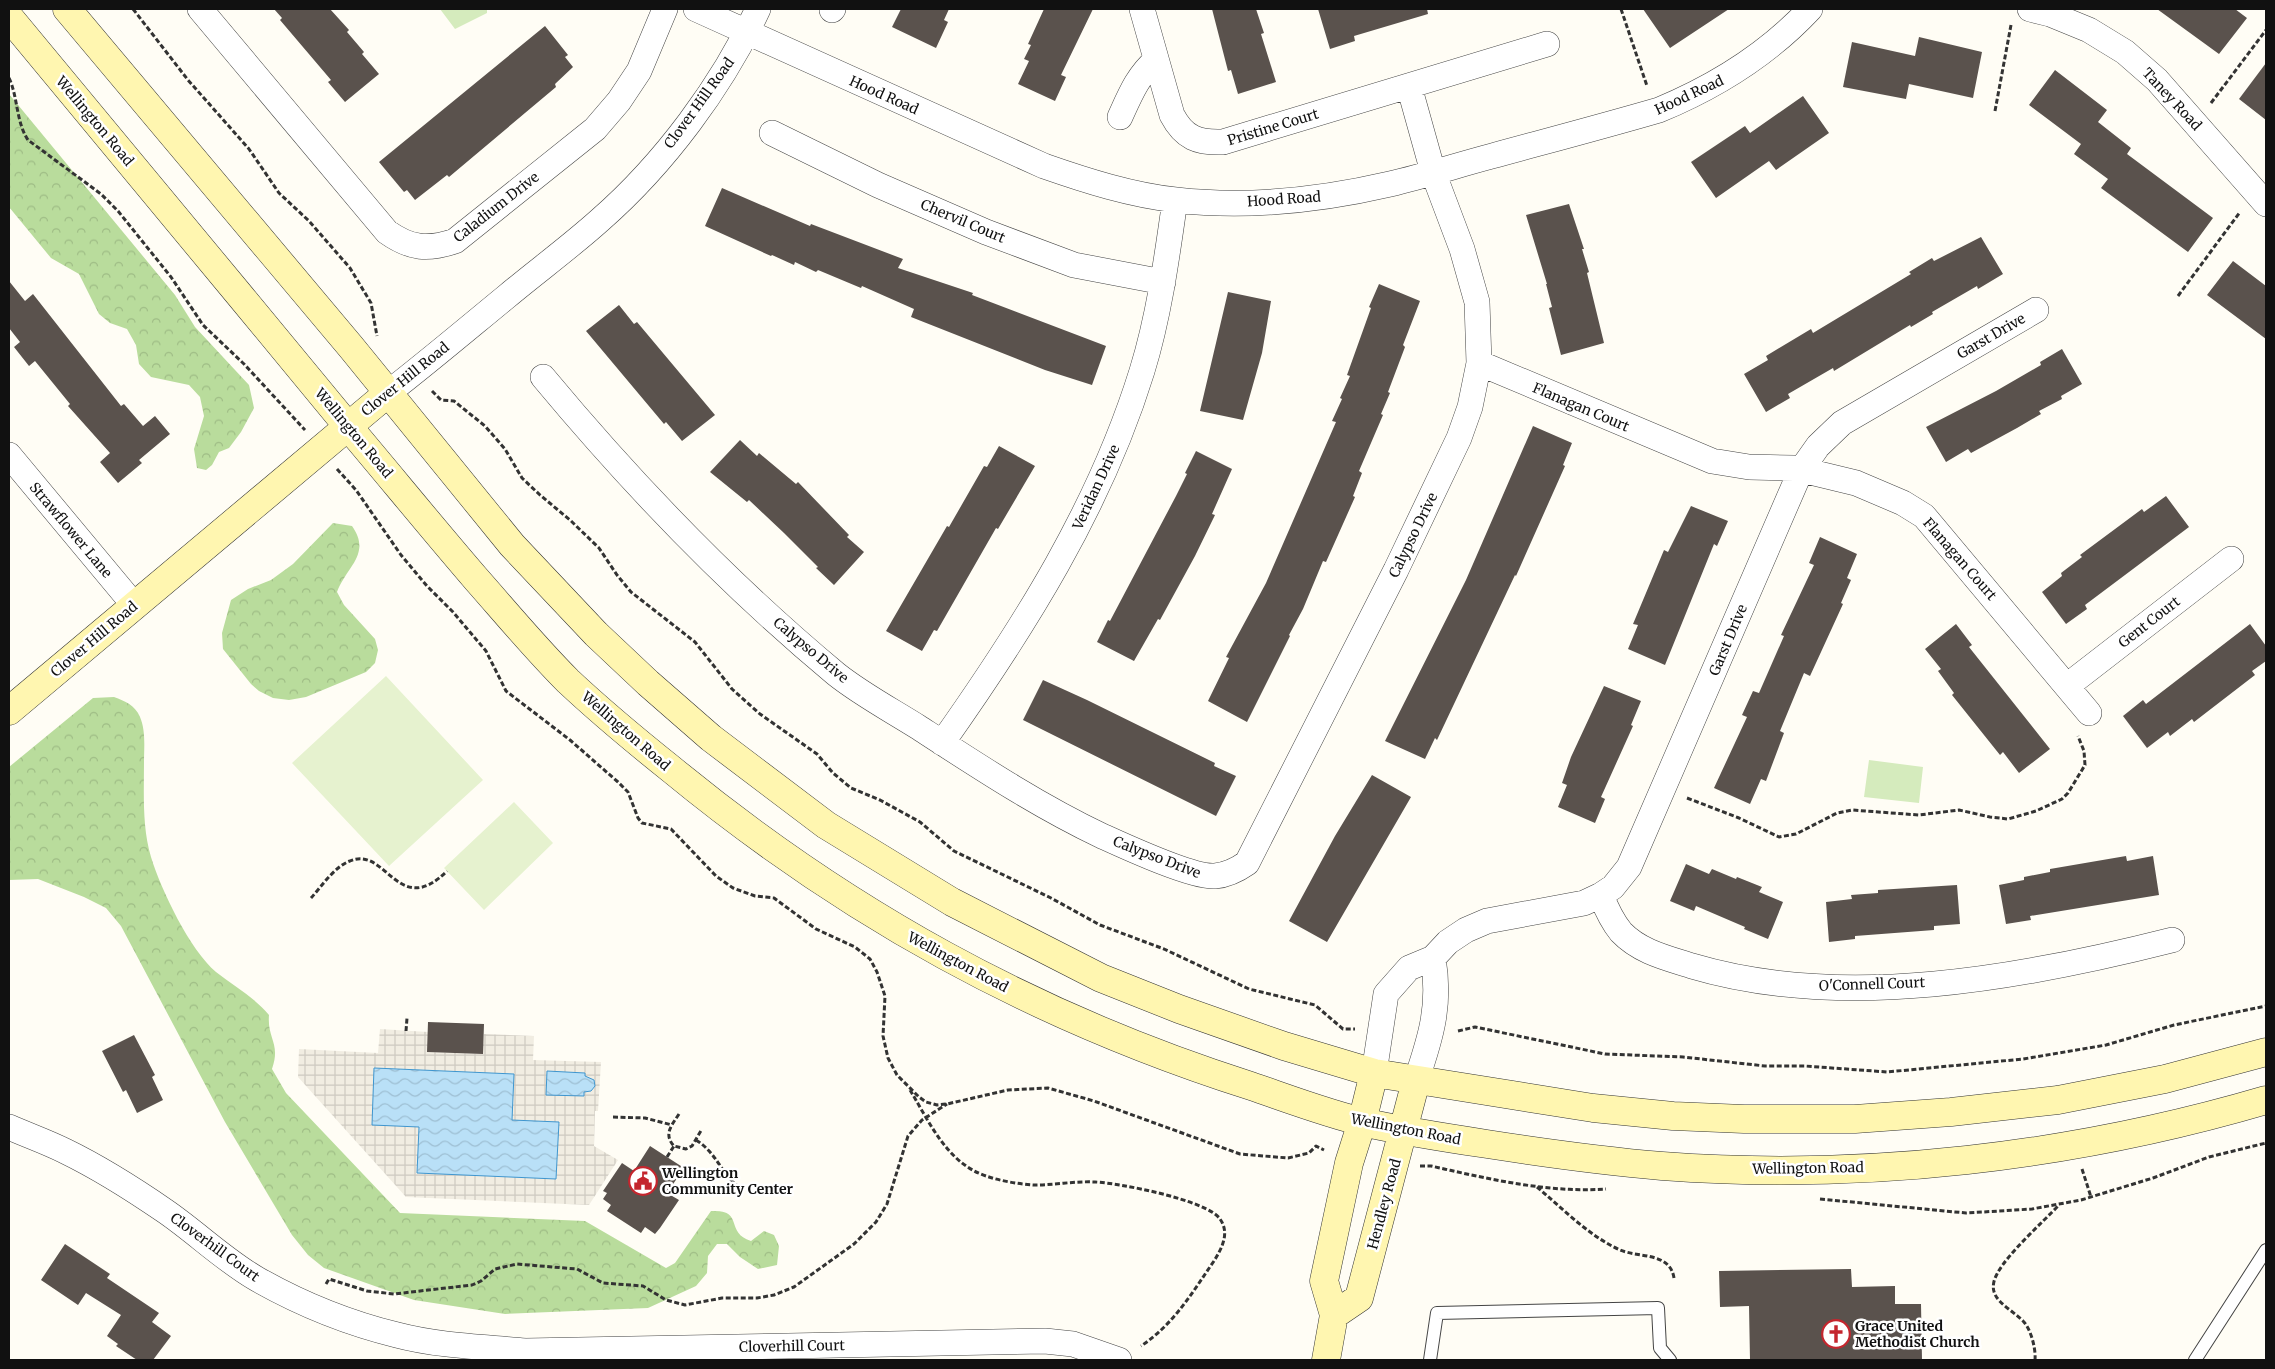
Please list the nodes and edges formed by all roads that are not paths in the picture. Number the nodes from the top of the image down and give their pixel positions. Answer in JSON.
{"nodes":[{"id":1,"x":66,"y":9,"type":"edge"},
{"id":2,"x":200,"y":9,"type":"edge"},
{"id":3,"x":665,"y":9,"type":"edge"},
{"id":4,"x":696,"y":9,"type":"edge"},
{"id":5,"x":758,"y":9,"type":"edge"},
{"id":6,"x":1142,"y":9,"type":"edge"},
{"id":7,"x":1810,"y":9,"type":"edge"},
{"id":8,"x":2021,"y":13,"type":"edge"},
{"id":9,"x":9,"y":17,"type":"edge"},
{"id":10,"x":746,"y":33,"type":"junction"},
{"id":11,"x":1547,"y":44,"type":"dead end"},
{"id":12,"x":1156,"y":60,"type":"junction"},
{"id":13,"x":1410,"y":86,"type":"junction"},
{"id":14,"x":1120,"y":117,"type":"dead end"},
{"id":15,"x":772,"y":133,"type":"dead end"},
{"id":16,"x":1434,"y":172,"type":"junction"},
{"id":17,"x":2261,"y":198,"type":"edge"},
{"id":18,"x":1175,"y":200,"type":"junction"},
{"id":19,"x":1163,"y":282,"type":"junction"},
{"id":20,"x":2036,"y":310,"type":"dead end"},
{"id":21,"x":1479,"y":363,"type":"junction"},
{"id":22,"x":543,"y":377,"type":"dead end"},
{"id":23,"x":388,"y":393,"type":"junction"},
{"id":24,"x":348,"y":426,"type":"junction"},
{"id":25,"x":9,"y":455,"type":"edge"},
{"id":26,"x":1801,"y":470,"type":"junction"},
{"id":27,"x":2230,"y":558,"type":"dead end"},
{"id":28,"x":134,"y":605,"type":"junction"},
{"id":29,"x":2066,"y":686,"type":"junction"},
{"id":30,"x":9,"y":711,"type":"edge"},
{"id":31,"x":2090,"y":713,"type":"road end"},
{"id":32,"x":942,"y":743,"type":"junction"},
{"id":33,"x":1601,"y":895,"type":"junction"},
{"id":34,"x":2172,"y":940,"type":"dead end"},
{"id":35,"x":1433,"y":958,"type":"junction"},
{"id":36,"x":2266,"y":1052,"type":"edge"},
{"id":37,"x":1374,"y":1073,"type":"junction"},
{"id":38,"x":1416,"y":1080,"type":"junction"},
{"id":39,"x":2266,"y":1100,"type":"edge"},
{"id":40,"x":1362,"y":1122,"type":"junction"},
{"id":41,"x":9,"y":1127,"type":"edge"},
{"id":42,"x":1403,"y":1130,"type":"junction"},
{"id":43,"x":2266,"y":1250,"type":"edge"},
{"id":44,"x":1334,"y":1315,"type":"junction"},
{"id":45,"x":1660,"y":1354,"type":"edge"},
{"id":46,"x":600,"y":1355,"type":"edge"},
{"id":47,"x":1118,"y":1360,"type":"edge"},
{"id":48,"x":1326,"y":1360,"type":"edge"},
{"id":49,"x":1430,"y":1360,"type":"edge"},
{"id":50,"x":1670,"y":1360,"type":"edge"},
{"id":51,"x":2195,"y":1360,"type":"edge"}],
"edges":[{"from":1,"to":23,"type":"main road"},
{"from":2,"to":3,"type":"street","name":"Caladium Drive"},
{"from":4,"to":10,"type":"street"},
{"from":5,"to":10,"type":"street","name":"Clover Hill Road"},
{"from":6,"to":12,"type":"street","name":"Pristine Court"},
{"from":7,"to":16,"type":"street","name":"Hood Road"},
{"from":8,"to":17,"type":"street","name":"Taney Road"},
{"from":9,"to":24,"type":"main road","name":"Wellington Road"},
{"from":10,"to":18,"type":"street","name":"Hood Road"},
{"from":10,"to":23,"type":"street","name":"Clover Hill Road"},
{"from":11,"to":13,"type":"street","name":"Pristine Court"},
{"from":12,"to":13,"type":"street","name":"Pristine Court"},
{"from":12,"to":14,"type":"street"},
{"from":13,"to":16,"type":"street"},
{"from":15,"to":19,"type":"street","name":"Chervil Court"},
{"from":16,"to":18,"type":"street","name":"Hood Road"},
{"from":16,"to":21,"type":"street","name":"Calypso Drive"},
{"from":18,"to":19,"type":"street","name":"Veridan Drive"},
{"from":19,"to":32,"type":"street","name":"Veridan Drive"},
{"from":20,"to":26,"type":"street","name":"Garst Drive"},
{"from":21,"to":26,"type":"street","name":"Flanagan Court"},
{"from":21,"to":32,"type":"street","name":"Calypso Drive"},
{"from":22,"to":32,"type":"street","name":"Calypso Drive"},
{"from":23,"to":24,"type":"main road","name":"Clover Hill Road"},
{"from":23,"to":37,"type":"main road"},
{"from":24,"to":28,"type":"main road","name":"Clover Hill Road"},
{"from":24,"to":40,"type":"main road","name":"Wellington Road"},
{"from":25,"to":28,"type":"street","name":"Strawflower Lane"},
{"from":26,"to":29,"type":"street","name":"Flanagan Court"},
{"from":26,"to":33,"type":"street","name":"Garst Drive"},
{"from":27,"to":29,"type":"street","name":"Gent Court"},
{"from":28,"to":30,"type":"main road","name":"Clover Hill Road"},
{"from":29,"to":31,"type":"street","name":"Flanagan Court"},
{"from":33,"to":34,"type":"street","name":"O'Connell Court"},
{"from":33,"to":35,"type":"street","name":"Garst Drive"},
{"from":35,"to":37,"type":"street","name":"Garst Drive"},
{"from":35,"to":38,"type":"street"},
{"from":36,"to":38,"type":"main road"},
{"from":37,"to":38,"type":"main road"},
{"from":37,"to":40,"type":"main road"},
{"from":38,"to":42,"type":"main road","name":"Hendley Road"},
{"from":39,"to":42,"type":"main road","name":"Wellington Road"},
{"from":40,"to":42,"type":"main road","name":"Wellington Road"},
{"from":40,"to":44,"type":"main road"},
{"from":41,"to":46,"type":"street","name":"Cloverhill Court"},
{"from":42,"to":44,"type":"main road","name":"Hendley Road"},
{"from":43,"to":51,"type":"lane"},
{"from":44,"to":48,"type":"main road"},
{"from":45,"to":49,"type":"lane"},
{"from":45,"to":50,"type":"lane"},
{"from":46,"to":47,"type":"street","name":"Cloverhill Court"}]}
